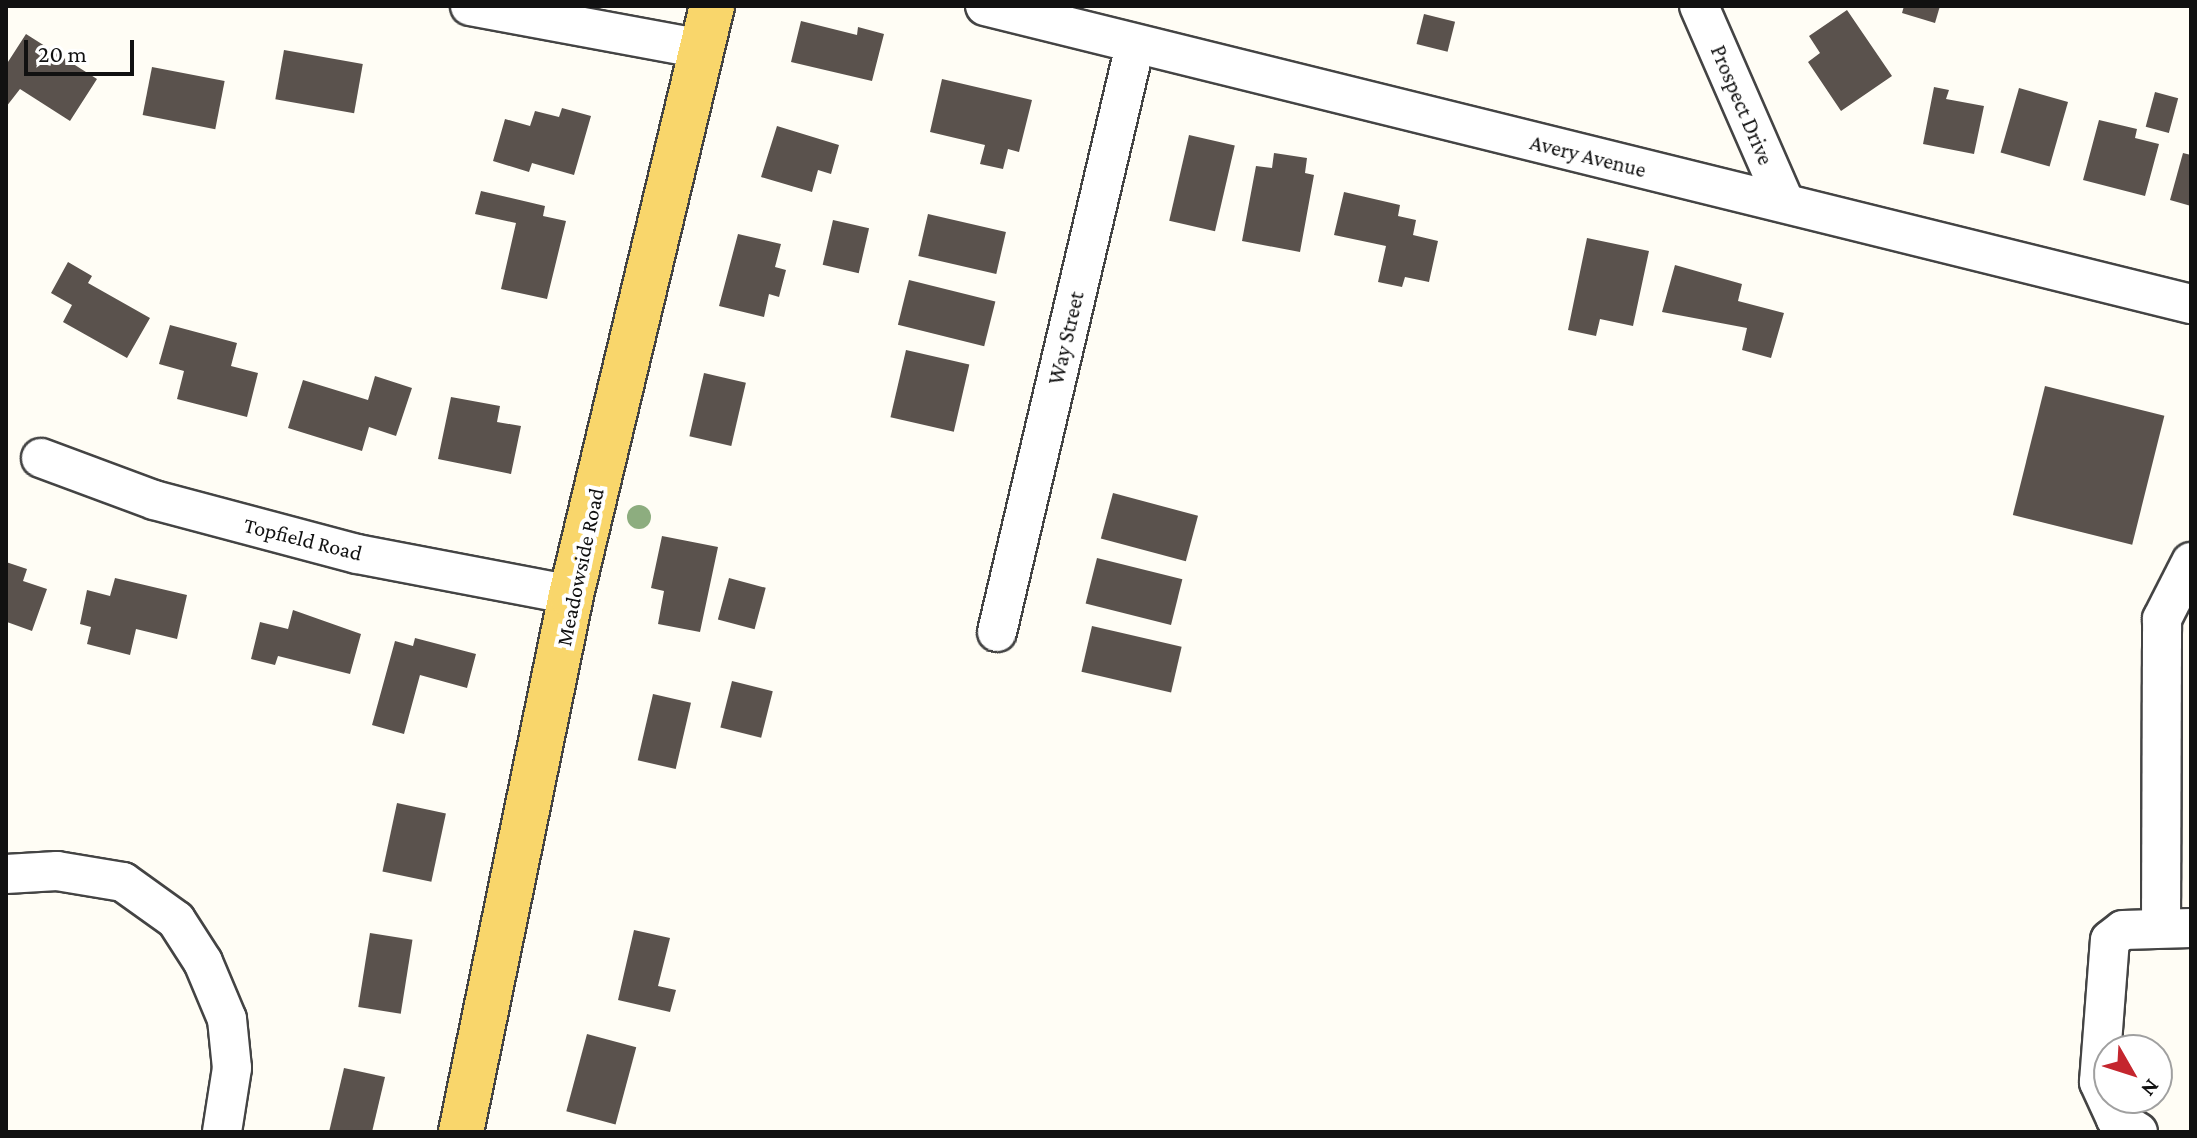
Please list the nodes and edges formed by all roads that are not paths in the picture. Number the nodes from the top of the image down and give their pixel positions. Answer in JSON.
{"nodes":[{"id":1,"x":470,"y":6,"type":"edge"},
{"id":2,"x":712,"y":6,"type":"edge"},
{"id":3,"x":985,"y":6,"type":"edge"},
{"id":4,"x":1699,"y":6,"type":"edge"},
{"id":5,"x":1135,"y":45,"type":"junction"},
{"id":6,"x":701,"y":49,"type":"junction"},
{"id":7,"x":1785,"y":203,"type":"junction"},
{"id":8,"x":2191,"y":304,"type":"edge"},
{"id":9,"x":41,"y":458,"type":"dead end"},
{"id":10,"x":2191,"y":562,"type":"edge"},
{"id":11,"x":571,"y":595,"type":"junction"},
{"id":12,"x":997,"y":632,"type":"dead end"},
{"id":13,"x":6,"y":874,"type":"edge"},
{"id":14,"x":2176,"y":928,"type":"edge"},
{"id":15,"x":222,"y":1132,"type":"edge"},
{"id":16,"x":461,"y":1132,"type":"edge"},
{"id":17,"x":2138,"y":1132,"type":"edge"}],
"edges":[{"from":1,"to":6,"type":"street"},
{"from":2,"to":6,"type":"main road","name":"Meadowside Road"},
{"from":3,"to":5,"type":"street","name":"Avery Avenue"},
{"from":4,"to":7,"type":"street","name":"Prospect Drive"},
{"from":5,"to":7,"type":"street","name":"Avery Avenue"},
{"from":5,"to":12,"type":"street","name":"Way Street"},
{"from":6,"to":11,"type":"main road","name":"Meadowside Road"},
{"from":7,"to":8,"type":"street","name":"Avery Avenue"},
{"from":9,"to":11,"type":"street","name":"Topfield Road"},
{"from":10,"to":14,"type":"street"},
{"from":11,"to":16,"type":"main road","name":"Meadowside Road"},
{"from":13,"to":15,"type":"street"},
{"from":14,"to":17,"type":"street"}]}
